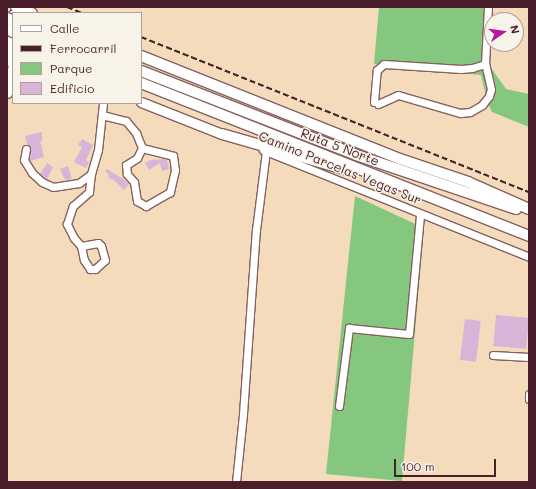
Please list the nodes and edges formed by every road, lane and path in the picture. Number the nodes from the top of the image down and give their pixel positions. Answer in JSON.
{"nodes":[{"id":1,"x":488,"y":7,"type":"edge"},
{"id":2,"x":10,"y":50,"type":"edge"},
{"id":3,"x":142,"y":56,"type":"edge"},
{"id":4,"x":7,"y":61,"type":"edge"},
{"id":5,"x":485,"y":64,"type":"junction"},
{"id":6,"x":142,"y":71,"type":"edge"},
{"id":7,"x":12,"y":73,"type":"edge"},
{"id":8,"x":142,"y":83,"type":"edge"},
{"id":9,"x":7,"y":93,"type":"edge"},
{"id":10,"x":142,"y":102,"type":"edge"},
{"id":11,"x":103,"y":104,"type":"edge"},
{"id":12,"x":102,"y":115,"type":"junction"},
{"id":13,"x":222,"y":134,"type":"junction"},
{"id":14,"x":142,"y":148,"type":"junction"},
{"id":15,"x":26,"y":149,"type":"dead end"},
{"id":16,"x":266,"y":151,"type":"junction"},
{"id":17,"x":91,"y":174,"type":"junction"},
{"id":18,"x":410,"y":188,"type":"junction"},
{"id":19,"x":529,"y":209,"type":"edge"},
{"id":20,"x":529,"y":214,"type":"edge"},
{"id":21,"x":420,"y":215,"type":"junction"},
{"id":22,"x":529,"y":236,"type":"edge"},
{"id":23,"x":81,"y":246,"type":"dead end"},
{"id":24,"x":529,"y":257,"type":"edge"},
{"id":25,"x":493,"y":355,"type":"dead end"},
{"id":26,"x":529,"y":357,"type":"edge"},
{"id":27,"x":529,"y":394,"type":"edge"},
{"id":28,"x":529,"y":399,"type":"edge"},
{"id":29,"x":339,"y":406,"type":"dead end"},
{"id":30,"x":236,"y":482,"type":"edge"}],
"edges":[{"from":1,"to":5,"type":"street"},
{"from":2,"to":4,"type":"main road"},
{"from":3,"to":19,"type":"highway"},
{"from":5,"to":5,"type":"street"},
{"from":6,"to":20,"type":"highway","name":"Ruta 5 Norte"},
{"from":7,"to":9,"type":"main road"},
{"from":8,"to":18,"type":"highway","name":"Ruta 5 Norte"},
{"from":10,"to":13,"type":"main road","name":"Camino Parcelas Vegas Sur"},
{"from":11,"to":12,"type":"street"},
{"from":12,"to":14,"type":"street"},
{"from":12,"to":17,"type":"street"},
{"from":13,"to":16,"type":"street","name":"Camino Parcelas Vegas Sur"},
{"from":13,"to":18,"type":"highway"},
{"from":14,"to":14,"type":"street"},
{"from":15,"to":17,"type":"street"},
{"from":16,"to":21,"type":"street","name":"Camino Parcelas Vegas Sur"},
{"from":16,"to":30,"type":"street"},
{"from":17,"to":23,"type":"street"},
{"from":18,"to":22,"type":"highway","name":"Ruta 5 Norte"},
{"from":21,"to":24,"type":"street","name":"Camino Parcelas Vegas Sur"},
{"from":21,"to":29,"type":"street"},
{"from":25,"to":26,"type":"street"},
{"from":27,"to":28,"type":"street"}]}
